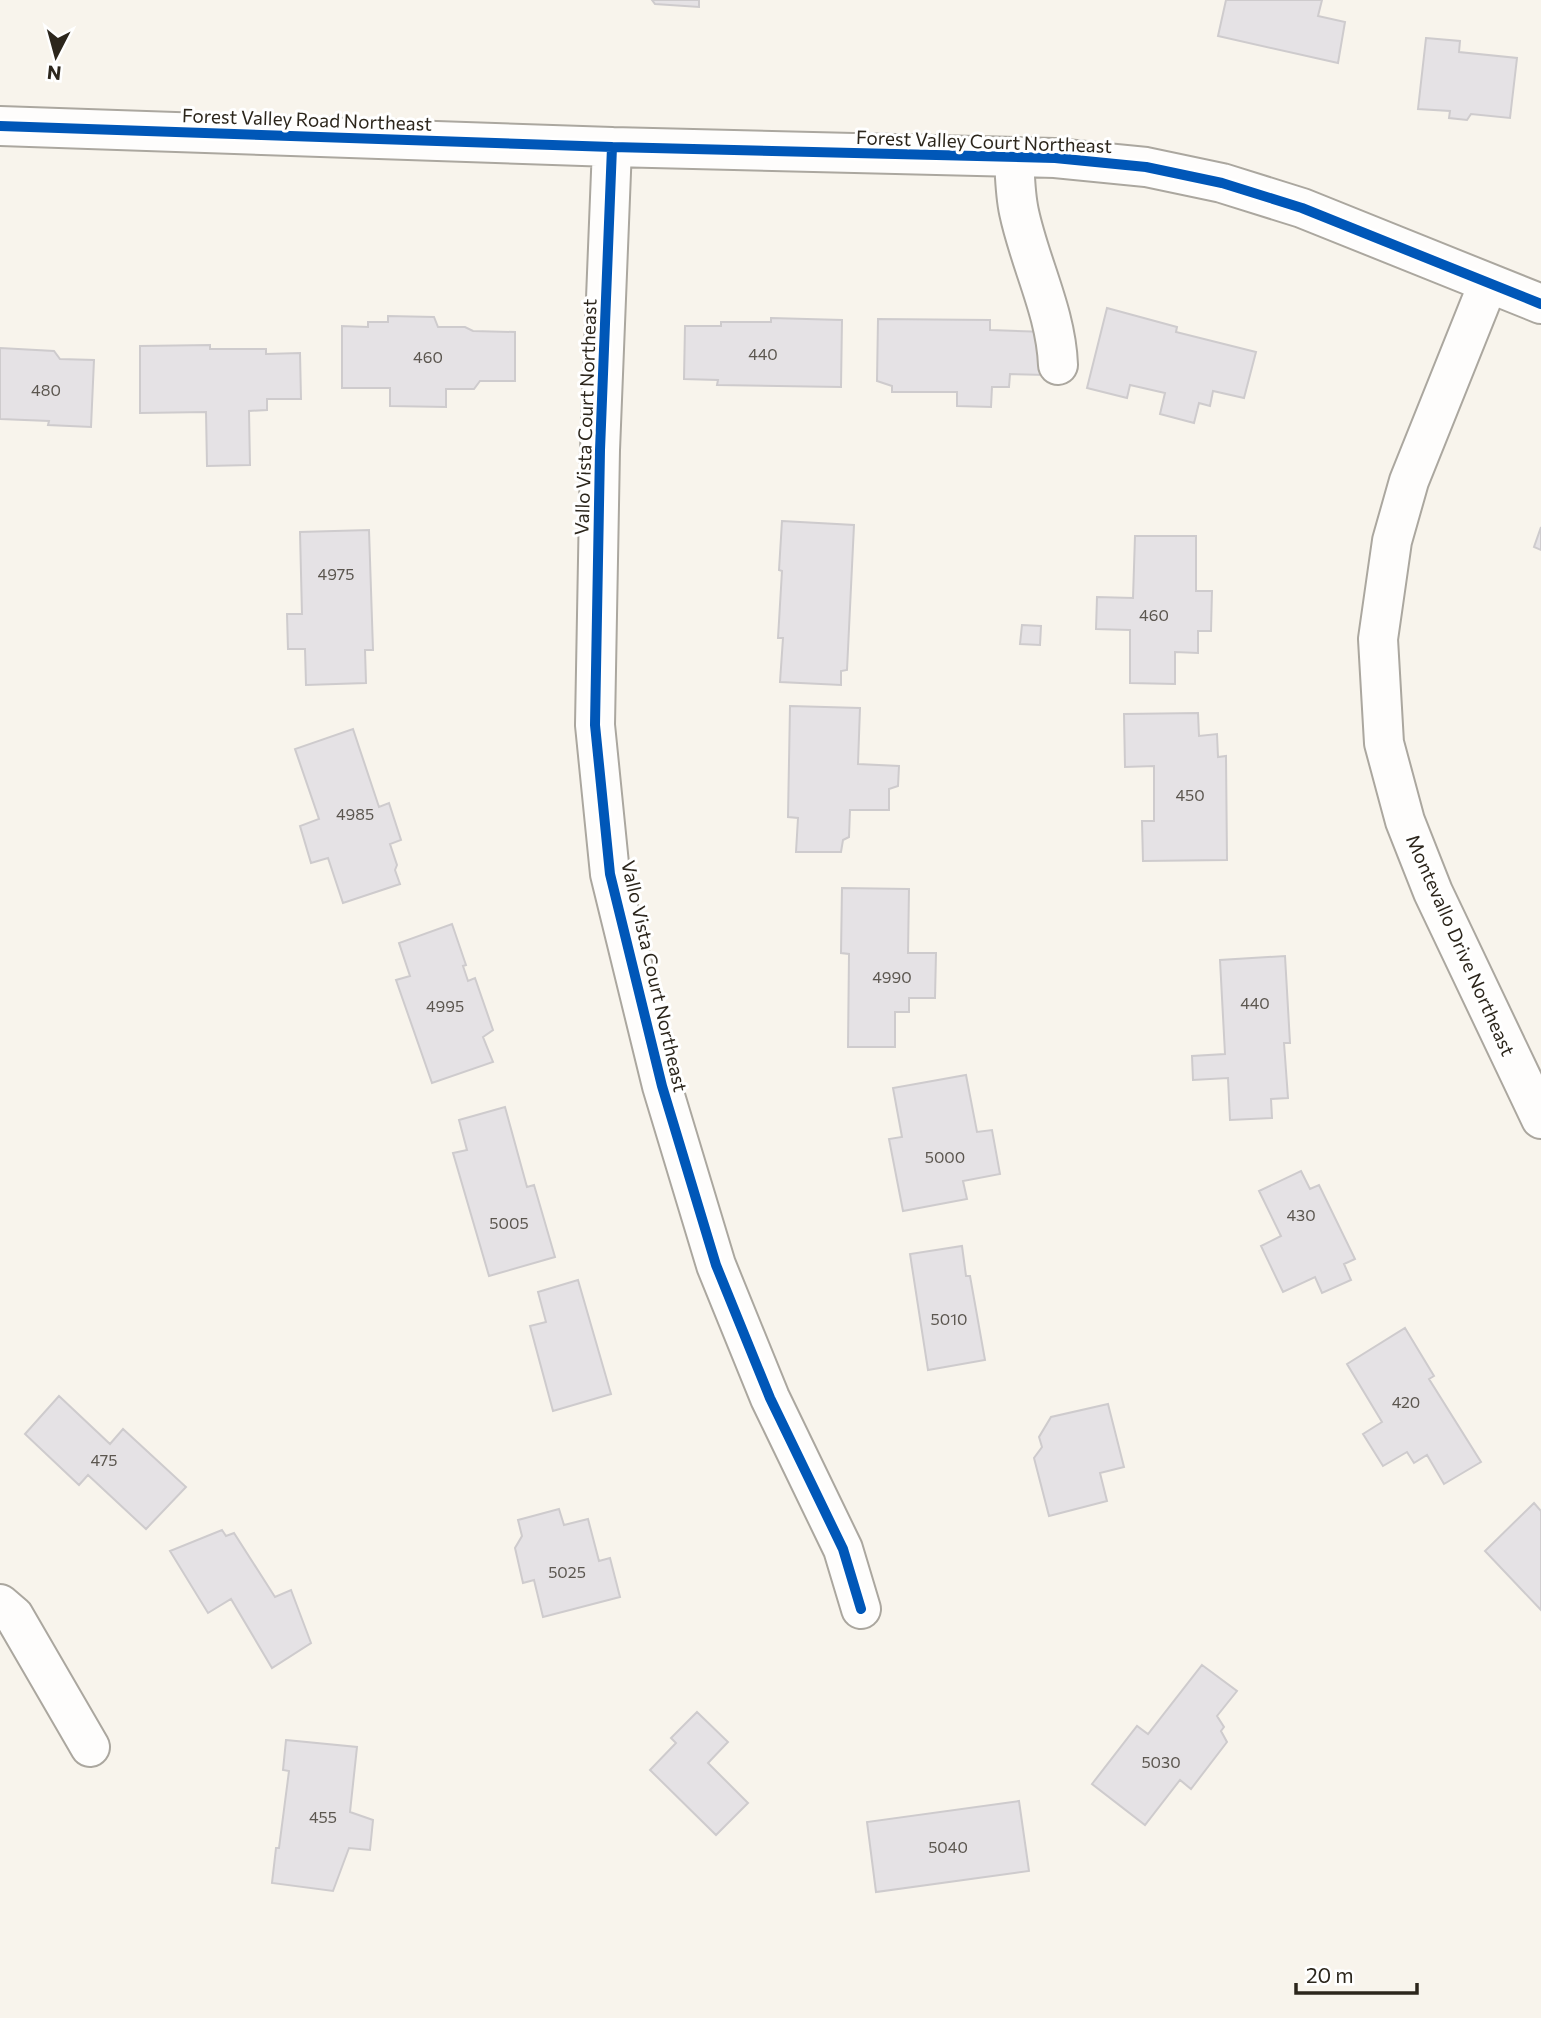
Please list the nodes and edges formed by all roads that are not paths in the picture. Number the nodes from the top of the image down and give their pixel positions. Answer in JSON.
{"nodes":[{"id":1,"x":0,"y":126,"type":"edge"},
{"id":2,"x":612,"y":147,"type":"junction"},
{"id":3,"x":1014,"y":157,"type":"junction"},
{"id":4,"x":1488,"y":284,"type":"junction"},
{"id":5,"x":1541,"y":304,"type":"edge"},
{"id":6,"x":1058,"y":365,"type":"dead end"},
{"id":7,"x":1541,"y":1119,"type":"edge"},
{"id":8,"x":0,"y":1604,"type":"edge"},
{"id":9,"x":861,"y":1609,"type":"dead end"},
{"id":10,"x":90,"y":1746,"type":"dead end"}],
"edges":[{"from":1,"to":2,"type":"street","name":"Forest Valley Road Northeast"},
{"from":2,"to":3,"type":"street","name":"Forest Valley Court Northeast"},
{"from":2,"to":9,"type":"street","name":"Vallo Vista Court Northeast"},
{"from":3,"to":4,"type":"street","name":"Forest Valley Court Northeast"},
{"from":3,"to":6,"type":"street"},
{"from":4,"to":5,"type":"street","name":"Forest Valley Court Northeast"},
{"from":4,"to":7,"type":"street","name":"Montevallo Drive Northeast"},
{"from":8,"to":10,"type":"street"}]}
